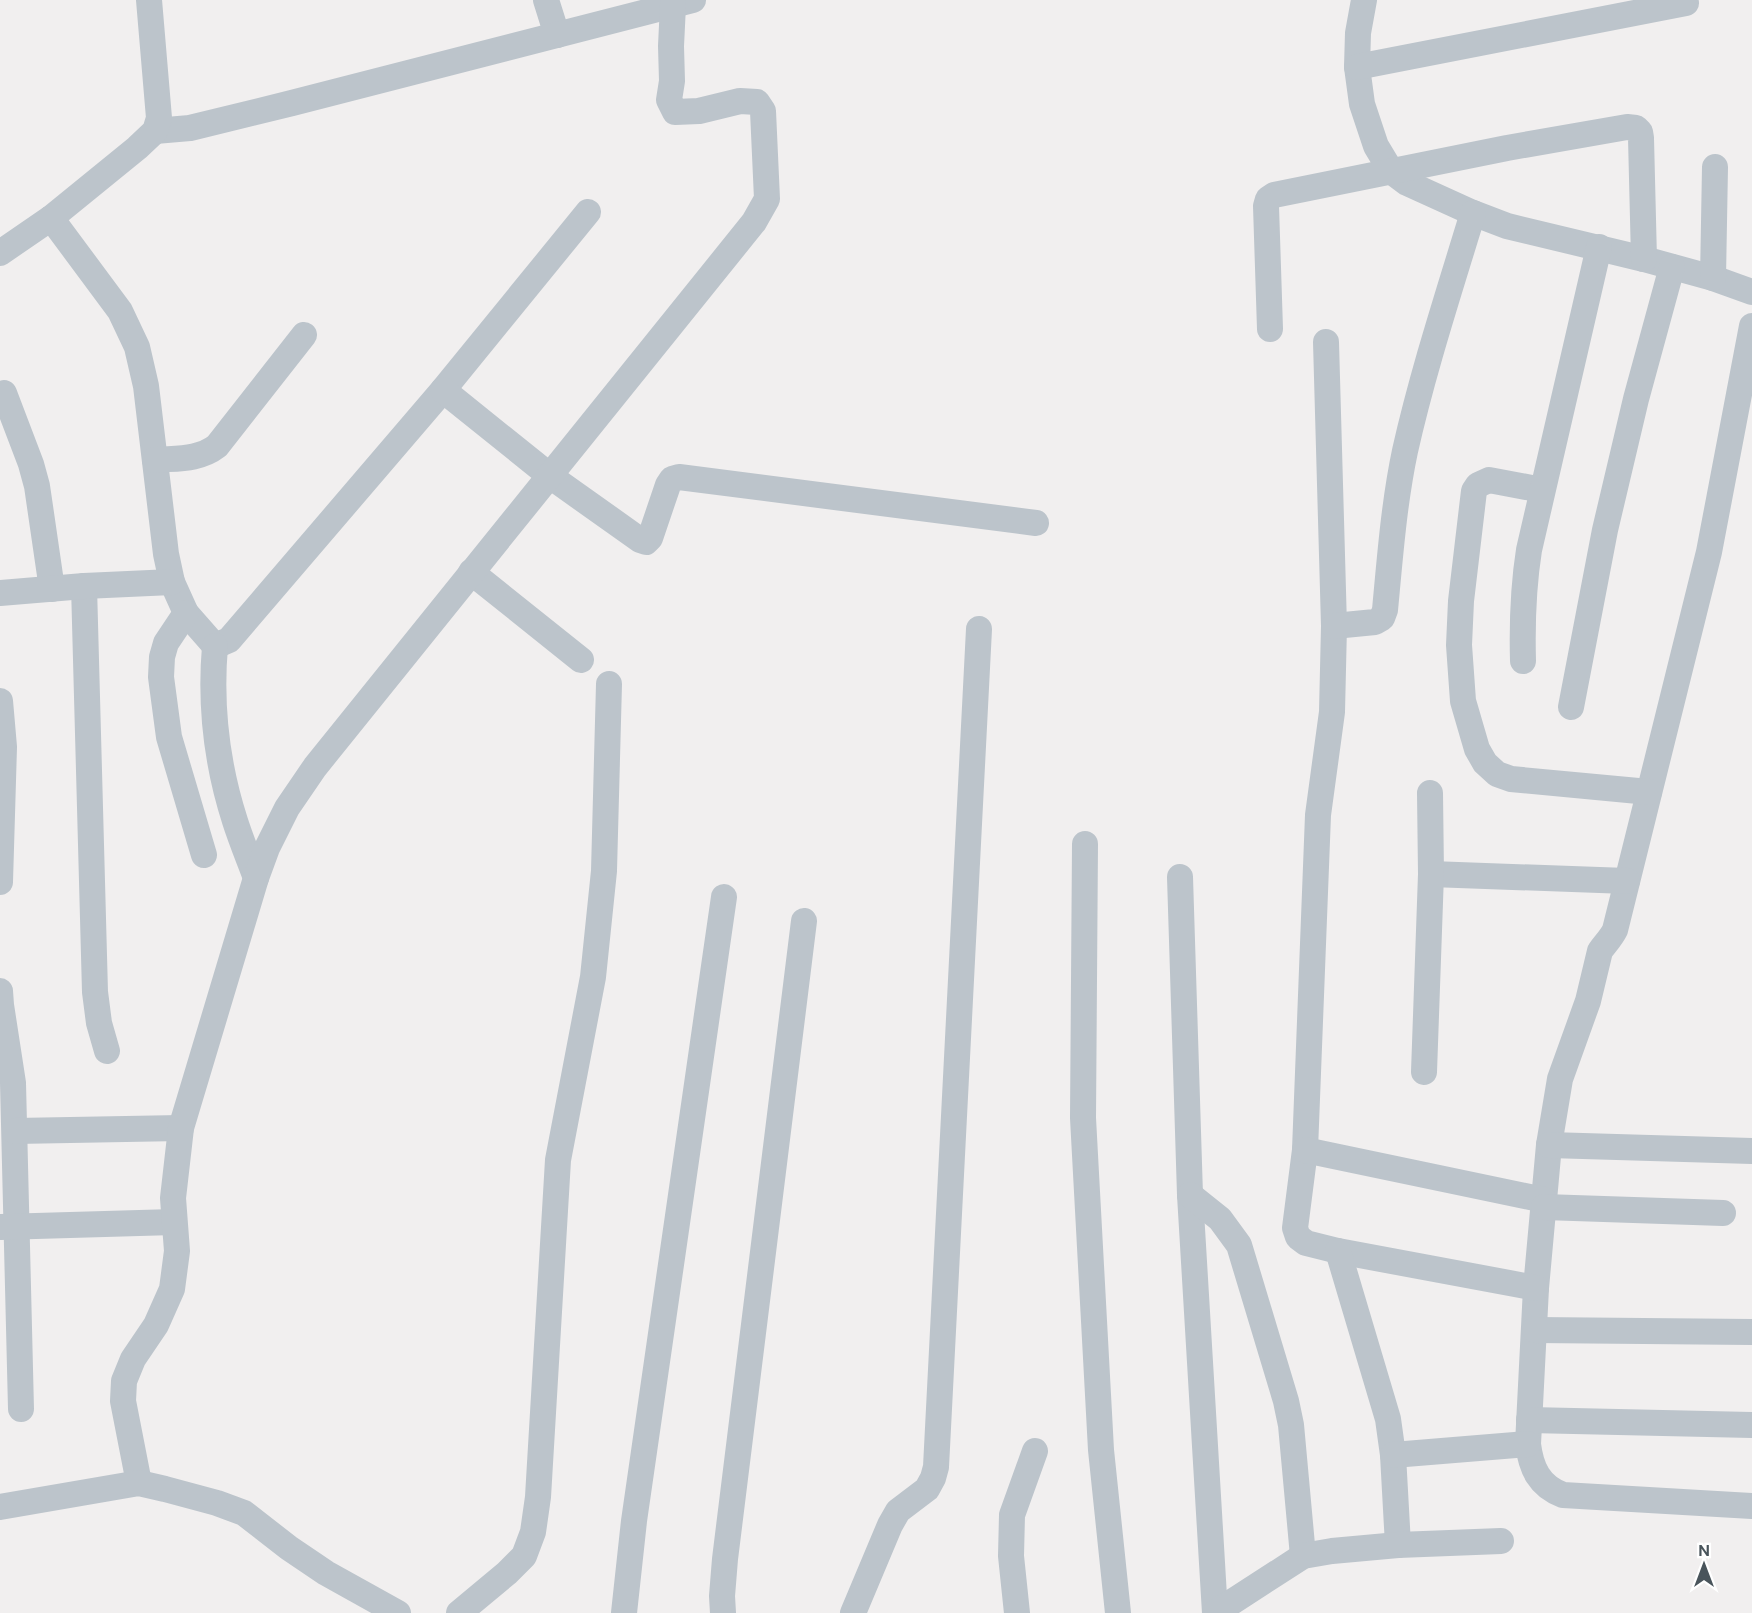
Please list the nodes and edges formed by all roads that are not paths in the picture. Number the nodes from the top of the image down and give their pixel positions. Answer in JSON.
{"nodes":[{"id":1,"x":149,"y":0,"type":"edge"},
{"id":2,"x":546,"y":0,"type":"edge"},
{"id":3,"x":1364,"y":0,"type":"edge"},
{"id":4,"x":683,"y":3,"type":"edge"},
{"id":5,"x":1686,"y":3,"type":"dead end"},
{"id":6,"x":557,"y":35,"type":"junction"},
{"id":7,"x":1357,"y":68,"type":"junction"},
{"id":8,"x":155,"y":131,"type":"junction"},
{"id":9,"x":1715,"y":167,"type":"dead end"},
{"id":10,"x":1391,"y":171,"type":"junction"},
{"id":11,"x":588,"y":212,"type":"dead end"},
{"id":12,"x":1473,"y":213,"type":"junction"},
{"id":13,"x":51,"y":218,"type":"junction"},
{"id":14,"x":1599,"y":247,"type":"junction"},
{"id":15,"x":0,"y":253,"type":"edge"},
{"id":16,"x":1644,"y":259,"type":"junction"},
{"id":17,"x":1672,"y":267,"type":"junction"},
{"id":18,"x":1713,"y":278,"type":"junction"},
{"id":19,"x":1752,"y":292,"type":"edge"},
{"id":20,"x":1752,"y":326,"type":"edge"},
{"id":21,"x":1270,"y":329,"type":"dead end"},
{"id":22,"x":304,"y":335,"type":"dead end"},
{"id":23,"x":1326,"y":342,"type":"dead end"},
{"id":24,"x":443,"y":390,"type":"junction"},
{"id":25,"x":4,"y":393,"type":"dead end"},
{"id":26,"x":155,"y":460,"type":"junction"},
{"id":27,"x":550,"y":476,"type":"junction"},
{"id":28,"x":1542,"y":490,"type":"junction"},
{"id":29,"x":1036,"y":523,"type":"dead end"},
{"id":30,"x":471,"y":572,"type":"junction"},
{"id":31,"x":172,"y":582,"type":"junction"},
{"id":32,"x":84,"y":586,"type":"junction"},
{"id":33,"x":52,"y":589,"type":"junction"},
{"id":34,"x":0,"y":593,"type":"edge"},
{"id":35,"x":186,"y":614,"type":"junction"},
{"id":36,"x":1334,"y":626,"type":"junction"},
{"id":37,"x":979,"y":629,"type":"dead end"},
{"id":38,"x":215,"y":646,"type":"junction"},
{"id":39,"x":581,"y":660,"type":"dead end"},
{"id":40,"x":1523,"y":661,"type":"dead end"},
{"id":41,"x":609,"y":684,"type":"dead end"},
{"id":42,"x":0,"y":701,"type":"edge"},
{"id":43,"x":1571,"y":707,"type":"dead end"},
{"id":44,"x":1649,"y":792,"type":"junction"},
{"id":45,"x":1430,"y":793,"type":"dead end"},
{"id":46,"x":1085,"y":844,"type":"dead end"},
{"id":47,"x":204,"y":855,"type":"dead end"},
{"id":48,"x":1431,"y":874,"type":"junction"},
{"id":49,"x":1180,"y":877,"type":"dead end"},
{"id":50,"x":256,"y":878,"type":"junction"},
{"id":51,"x":1627,"y":881,"type":"junction"},
{"id":52,"x":0,"y":882,"type":"edge"},
{"id":53,"x":724,"y":897,"type":"dead end"},
{"id":54,"x":804,"y":921,"type":"dead end"},
{"id":55,"x":0,"y":991,"type":"edge"},
{"id":56,"x":107,"y":1051,"type":"dead end"},
{"id":57,"x":1424,"y":1072,"type":"dead end"},
{"id":58,"x":181,"y":1128,"type":"junction"},
{"id":59,"x":10,"y":1141,"type":"edge"},
{"id":60,"x":1549,"y":1145,"type":"junction"},
{"id":61,"x":1305,"y":1150,"type":"junction"},
{"id":62,"x":1752,"y":1151,"type":"edge"},
{"id":63,"x":1190,"y":1195,"type":"junction"},
{"id":64,"x":1544,"y":1203,"type":"junction"},
{"id":65,"x":1722,"y":1214,"type":"dead end"},
{"id":66,"x":174,"y":1222,"type":"junction"},
{"id":67,"x":8,"y":1227,"type":"edge"},
{"id":68,"x":1338,"y":1251,"type":"junction"},
{"id":69,"x":1536,"y":1288,"type":"junction"},
{"id":70,"x":1535,"y":1330,"type":"junction"},
{"id":71,"x":1752,"y":1332,"type":"edge"},
{"id":72,"x":21,"y":1409,"type":"dead end"},
{"id":73,"x":1752,"y":1425,"type":"edge"},
{"id":74,"x":1529,"y":1432,"type":"junction"},
{"id":75,"x":1035,"y":1451,"type":"dead end"},
{"id":76,"x":1393,"y":1455,"type":"junction"},
{"id":77,"x":139,"y":1483,"type":"junction"},
{"id":78,"x":1752,"y":1506,"type":"edge"},
{"id":79,"x":0,"y":1507,"type":"edge"},
{"id":80,"x":1501,"y":1541,"type":"dead end"},
{"id":81,"x":1398,"y":1545,"type":"junction"},
{"id":82,"x":1303,"y":1556,"type":"junction"},
{"id":83,"x":398,"y":1613,"type":"edge"},
{"id":84,"x":459,"y":1613,"type":"edge"},
{"id":85,"x":624,"y":1613,"type":"edge"},
{"id":86,"x":723,"y":1613,"type":"edge"},
{"id":87,"x":853,"y":1613,"type":"edge"},
{"id":88,"x":1017,"y":1613,"type":"edge"},
{"id":89,"x":1118,"y":1613,"type":"edge"},
{"id":90,"x":1215,"y":1613,"type":"edge"}],
"edges":[{"from":1,"to":8,"type":"street"},
{"from":2,"to":6,"type":"street"},
{"from":3,"to":7,"type":"street"},
{"from":4,"to":6,"type":"street"},
{"from":4,"to":27,"type":"street"},
{"from":5,"to":7,"type":"street"},
{"from":6,"to":8,"type":"street"},
{"from":7,"to":10,"type":"street"},
{"from":8,"to":13,"type":"street"},
{"from":9,"to":18,"type":"street"},
{"from":10,"to":12,"type":"street"},
{"from":10,"to":16,"type":"street"},
{"from":10,"to":21,"type":"street"},
{"from":11,"to":24,"type":"street"},
{"from":12,"to":14,"type":"street"},
{"from":12,"to":36,"type":"street"},
{"from":13,"to":15,"type":"street"},
{"from":13,"to":26,"type":"street"},
{"from":14,"to":16,"type":"street"},
{"from":14,"to":28,"type":"street"},
{"from":16,"to":17,"type":"street"},
{"from":17,"to":18,"type":"street"},
{"from":17,"to":43,"type":"street"},
{"from":18,"to":19,"type":"street"},
{"from":20,"to":44,"type":"street"},
{"from":22,"to":26,"type":"street"},
{"from":23,"to":36,"type":"street"},
{"from":24,"to":27,"type":"street"},
{"from":24,"to":38,"type":"street"},
{"from":25,"to":33,"type":"street"},
{"from":26,"to":31,"type":"street"},
{"from":27,"to":29,"type":"street"},
{"from":27,"to":30,"type":"street"},
{"from":28,"to":40,"type":"street"},
{"from":28,"to":44,"type":"street"},
{"from":30,"to":39,"type":"street"},
{"from":30,"to":50,"type":"street"},
{"from":31,"to":32,"type":"street"},
{"from":31,"to":35,"type":"street"},
{"from":32,"to":33,"type":"street"},
{"from":32,"to":56,"type":"street"},
{"from":33,"to":34,"type":"street"},
{"from":35,"to":38,"type":"street"},
{"from":35,"to":47,"type":"street"},
{"from":36,"to":61,"type":"street"},
{"from":37,"to":87,"type":"street"},
{"from":38,"to":50,"type":"street"},
{"from":41,"to":84,"type":"street"},
{"from":42,"to":52,"type":"street"},
{"from":44,"to":51,"type":"street"},
{"from":45,"to":48,"type":"street"},
{"from":46,"to":89,"type":"street"},
{"from":48,"to":51,"type":"street"},
{"from":48,"to":57,"type":"street"},
{"from":49,"to":63,"type":"street"},
{"from":50,"to":58,"type":"street"},
{"from":51,"to":60,"type":"street"},
{"from":53,"to":85,"type":"street"},
{"from":54,"to":86,"type":"street"},
{"from":55,"to":59,"type":"street"},
{"from":58,"to":59,"type":"street"},
{"from":58,"to":66,"type":"street"},
{"from":59,"to":67,"type":"street"},
{"from":60,"to":62,"type":"street"},
{"from":60,"to":64,"type":"street"},
{"from":61,"to":64,"type":"street"},
{"from":61,"to":68,"type":"street"},
{"from":63,"to":82,"type":"street"},
{"from":63,"to":90,"type":"street"},
{"from":64,"to":65,"type":"street"},
{"from":64,"to":69,"type":"street"},
{"from":66,"to":67,"type":"street"},
{"from":66,"to":77,"type":"street"},
{"from":67,"to":72,"type":"street"},
{"from":68,"to":69,"type":"street"},
{"from":68,"to":76,"type":"street"},
{"from":69,"to":70,"type":"street"},
{"from":70,"to":71,"type":"street"},
{"from":70,"to":74,"type":"street"},
{"from":73,"to":74,"type":"street"},
{"from":74,"to":76,"type":"street"},
{"from":74,"to":78,"type":"street"},
{"from":75,"to":88,"type":"street"},
{"from":76,"to":81,"type":"street"},
{"from":77,"to":79,"type":"street"},
{"from":77,"to":83,"type":"street"},
{"from":80,"to":81,"type":"street"},
{"from":81,"to":82,"type":"street"},
{"from":82,"to":90,"type":"street"}]}
